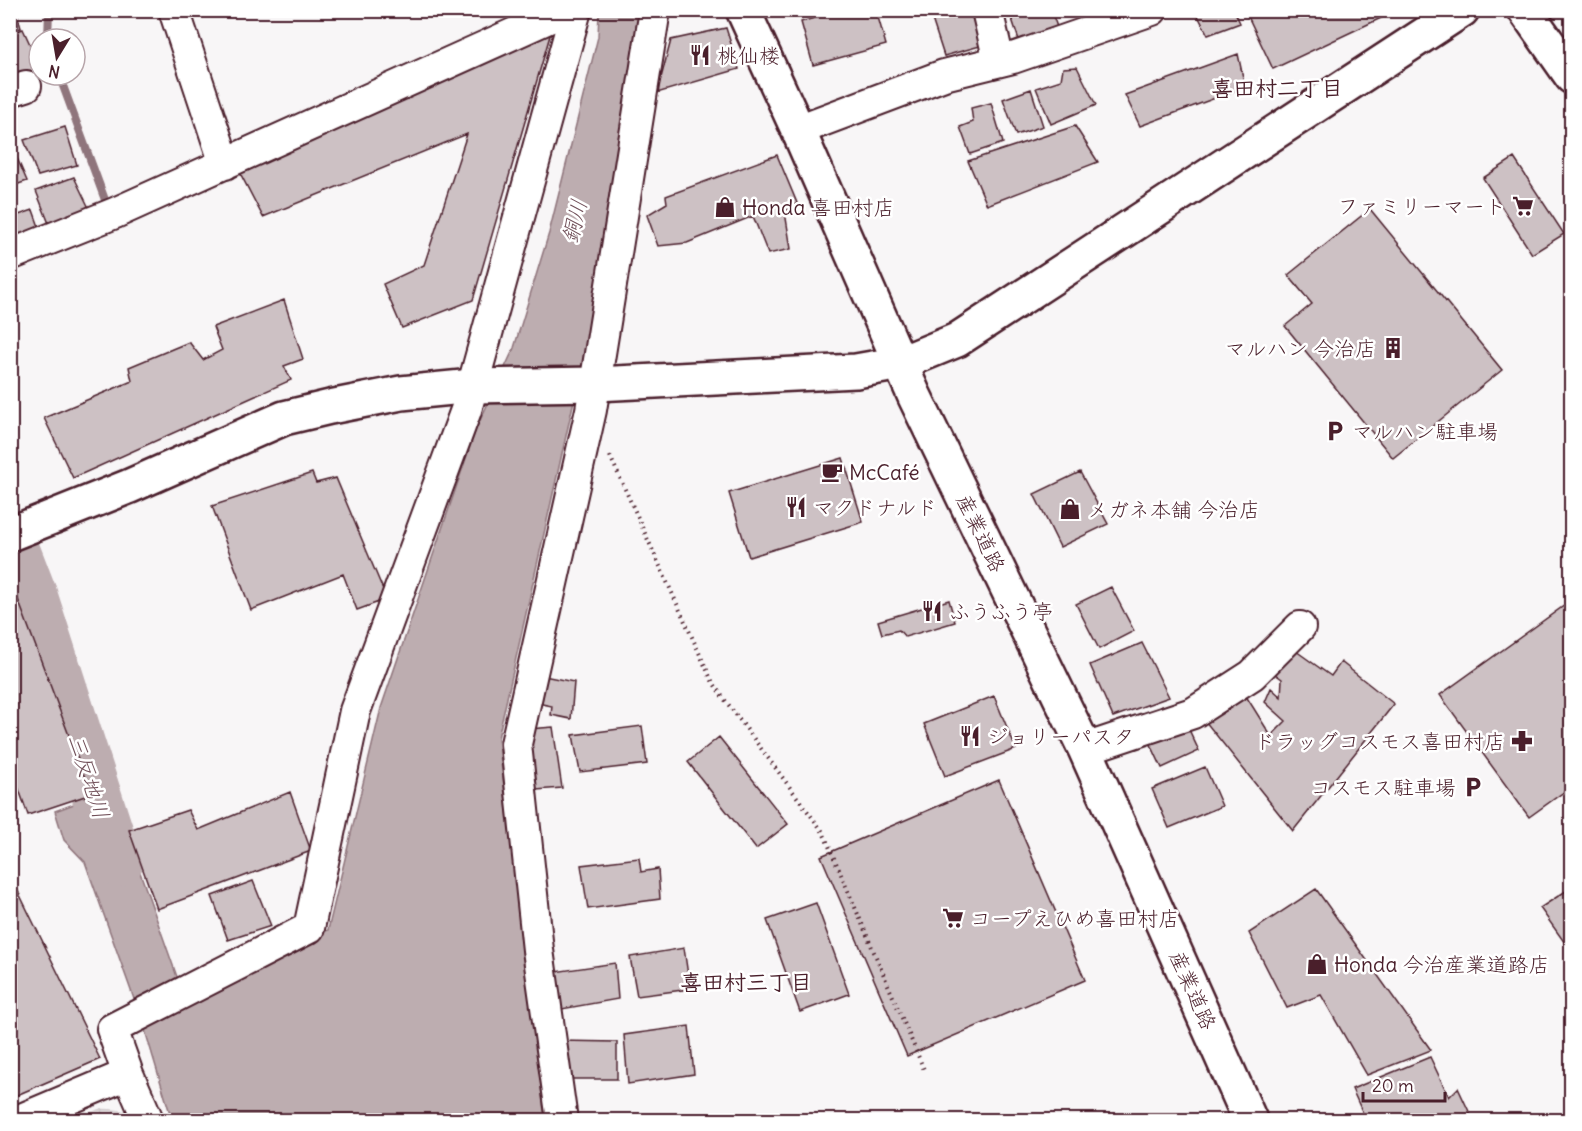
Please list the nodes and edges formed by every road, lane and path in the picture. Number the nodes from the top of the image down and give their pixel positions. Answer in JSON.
{"nodes":[{"id":1,"x":174,"y":10,"type":"edge"},
{"id":2,"x":566,"y":10,"type":"edge"},
{"id":3,"x":576,"y":10,"type":"edge"},
{"id":4,"x":655,"y":10,"type":"edge"},
{"id":5,"x":742,"y":10,"type":"edge"},
{"id":6,"x":987,"y":10,"type":"edge"},
{"id":7,"x":1152,"y":10,"type":"edge"},
{"id":8,"x":1462,"y":10,"type":"edge"},
{"id":9,"x":1525,"y":10,"type":"edge"},
{"id":10,"x":999,"y":61,"type":"junction"},
{"id":11,"x":1572,"y":77,"type":"edge"},
{"id":12,"x":798,"y":130,"type":"junction"},
{"id":13,"x":225,"y":164,"type":"junction"},
{"id":14,"x":10,"y":255,"type":"edge"},
{"id":15,"x":902,"y":363,"type":"junction"},
{"id":16,"x":590,"y":383,"type":"junction"},
{"id":17,"x":473,"y":386,"type":"junction"},
{"id":18,"x":609,"y":453,"type":"dead end"},
{"id":19,"x":10,"y":534,"type":"edge"},
{"id":20,"x":1300,"y":627,"type":"dead end"},
{"id":21,"x":1085,"y":749,"type":"junction"},
{"id":22,"x":925,"y":1072,"type":"dead end"},
{"id":23,"x":128,"y":1074,"type":"junction"},
{"id":24,"x":18,"y":1120,"type":"edge"},
{"id":25,"x":148,"y":1120,"type":"edge"},
{"id":26,"x":562,"y":1120,"type":"edge"},
{"id":27,"x":1250,"y":1120,"type":"edge"}],
"edges":[{"from":1,"to":13,"type":"street"},
{"from":2,"to":13,"type":"street"},
{"from":3,"to":17,"type":"street"},
{"from":4,"to":16,"type":"street"},
{"from":5,"to":12,"type":"street","name":"産業道路"},
{"from":6,"to":10,"type":"street"},
{"from":7,"to":10,"type":"street"},
{"from":8,"to":15,"type":"street"},
{"from":9,"to":11,"type":"street"},
{"from":10,"to":12,"type":"street"},
{"from":12,"to":15,"type":"street","name":"産業道路"},
{"from":13,"to":14,"type":"street"},
{"from":15,"to":16,"type":"street"},
{"from":15,"to":21,"type":"street","name":"産業道路"},
{"from":16,"to":17,"type":"street"},
{"from":16,"to":26,"type":"street"},
{"from":17,"to":19,"type":"street"},
{"from":17,"to":23,"type":"street"},
{"from":18,"to":22,"type":"path"},
{"from":20,"to":21,"type":"street"},
{"from":21,"to":27,"type":"street","name":"産業道路"},
{"from":23,"to":24,"type":"street"},
{"from":23,"to":25,"type":"street"}]}
